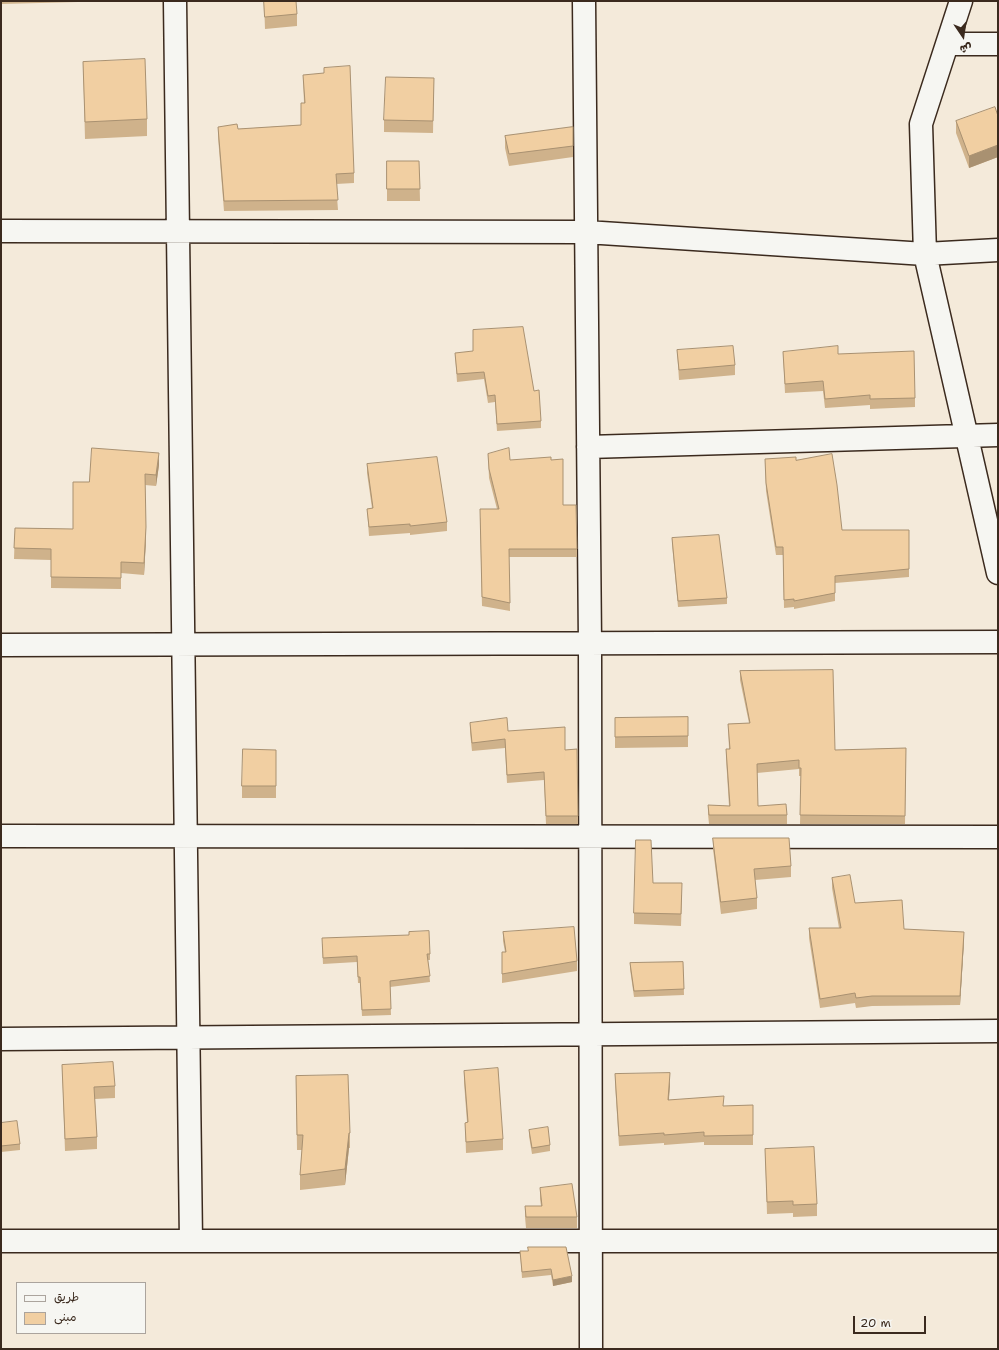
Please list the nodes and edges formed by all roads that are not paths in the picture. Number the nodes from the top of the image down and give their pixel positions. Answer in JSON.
{"nodes":[{"id":1,"x":175,"y":1,"type":"edge"},
{"id":2,"x":584,"y":1,"type":"edge"},
{"id":3,"x":961,"y":1,"type":"edge"},
{"id":4,"x":947,"y":44,"type":"junction"},
{"id":5,"x":998,"y":44,"type":"edge"},
{"id":6,"x":1,"y":231,"type":"edge"},
{"id":7,"x":178,"y":231,"type":"junction"},
{"id":8,"x":586,"y":232,"type":"junction"},
{"id":9,"x":998,"y":250,"type":"edge"},
{"id":10,"x":925,"y":254,"type":"junction"},
{"id":11,"x":966,"y":434,"type":"junction"},
{"id":12,"x":998,"y":434,"type":"edge"},
{"id":13,"x":588,"y":447,"type":"junction"},
{"id":14,"x":998,"y":573,"type":"edge"},
{"id":15,"x":998,"y":642,"type":"edge"},
{"id":16,"x":590,"y":643,"type":"junction"},
{"id":17,"x":184,"y":644,"type":"junction"},
{"id":18,"x":1,"y":645,"type":"edge"},
{"id":19,"x":1,"y":836,"type":"edge"},
{"id":20,"x":186,"y":836,"type":"junction"},
{"id":21,"x":590,"y":836,"type":"junction"},
{"id":22,"x":998,"y":837,"type":"edge"},
{"id":23,"x":998,"y":1031,"type":"edge"},
{"id":24,"x":590,"y":1034,"type":"junction"},
{"id":25,"x":189,"y":1037,"type":"junction"},
{"id":26,"x":1,"y":1039,"type":"edge"},
{"id":27,"x":1,"y":1241,"type":"edge"},
{"id":28,"x":191,"y":1241,"type":"junction"},
{"id":29,"x":591,"y":1241,"type":"junction"},
{"id":30,"x":998,"y":1241,"type":"edge"},
{"id":31,"x":591,"y":1349,"type":"edge"}],
"edges":[{"from":1,"to":7,"type":"street"},
{"from":2,"to":8,"type":"street"},
{"from":3,"to":4,"type":"street"},
{"from":4,"to":5,"type":"street"},
{"from":4,"to":10,"type":"street"},
{"from":6,"to":7,"type":"street"},
{"from":7,"to":8,"type":"street"},
{"from":7,"to":17,"type":"street"},
{"from":8,"to":10,"type":"street"},
{"from":8,"to":13,"type":"street"},
{"from":9,"to":10,"type":"street"},
{"from":10,"to":11,"type":"street"},
{"from":11,"to":12,"type":"street"},
{"from":11,"to":13,"type":"street"},
{"from":11,"to":14,"type":"street"},
{"from":13,"to":16,"type":"street"},
{"from":15,"to":16,"type":"street"},
{"from":16,"to":17,"type":"street"},
{"from":16,"to":21,"type":"street"},
{"from":17,"to":18,"type":"street"},
{"from":17,"to":20,"type":"street"},
{"from":19,"to":20,"type":"street"},
{"from":20,"to":21,"type":"street"},
{"from":20,"to":25,"type":"street"},
{"from":21,"to":22,"type":"street"},
{"from":21,"to":24,"type":"street"},
{"from":23,"to":24,"type":"street"},
{"from":24,"to":25,"type":"street"},
{"from":24,"to":29,"type":"street"},
{"from":25,"to":26,"type":"street"},
{"from":25,"to":28,"type":"street"},
{"from":27,"to":28,"type":"street"},
{"from":28,"to":29,"type":"street"},
{"from":29,"to":30,"type":"street"},
{"from":29,"to":31,"type":"street"}]}
